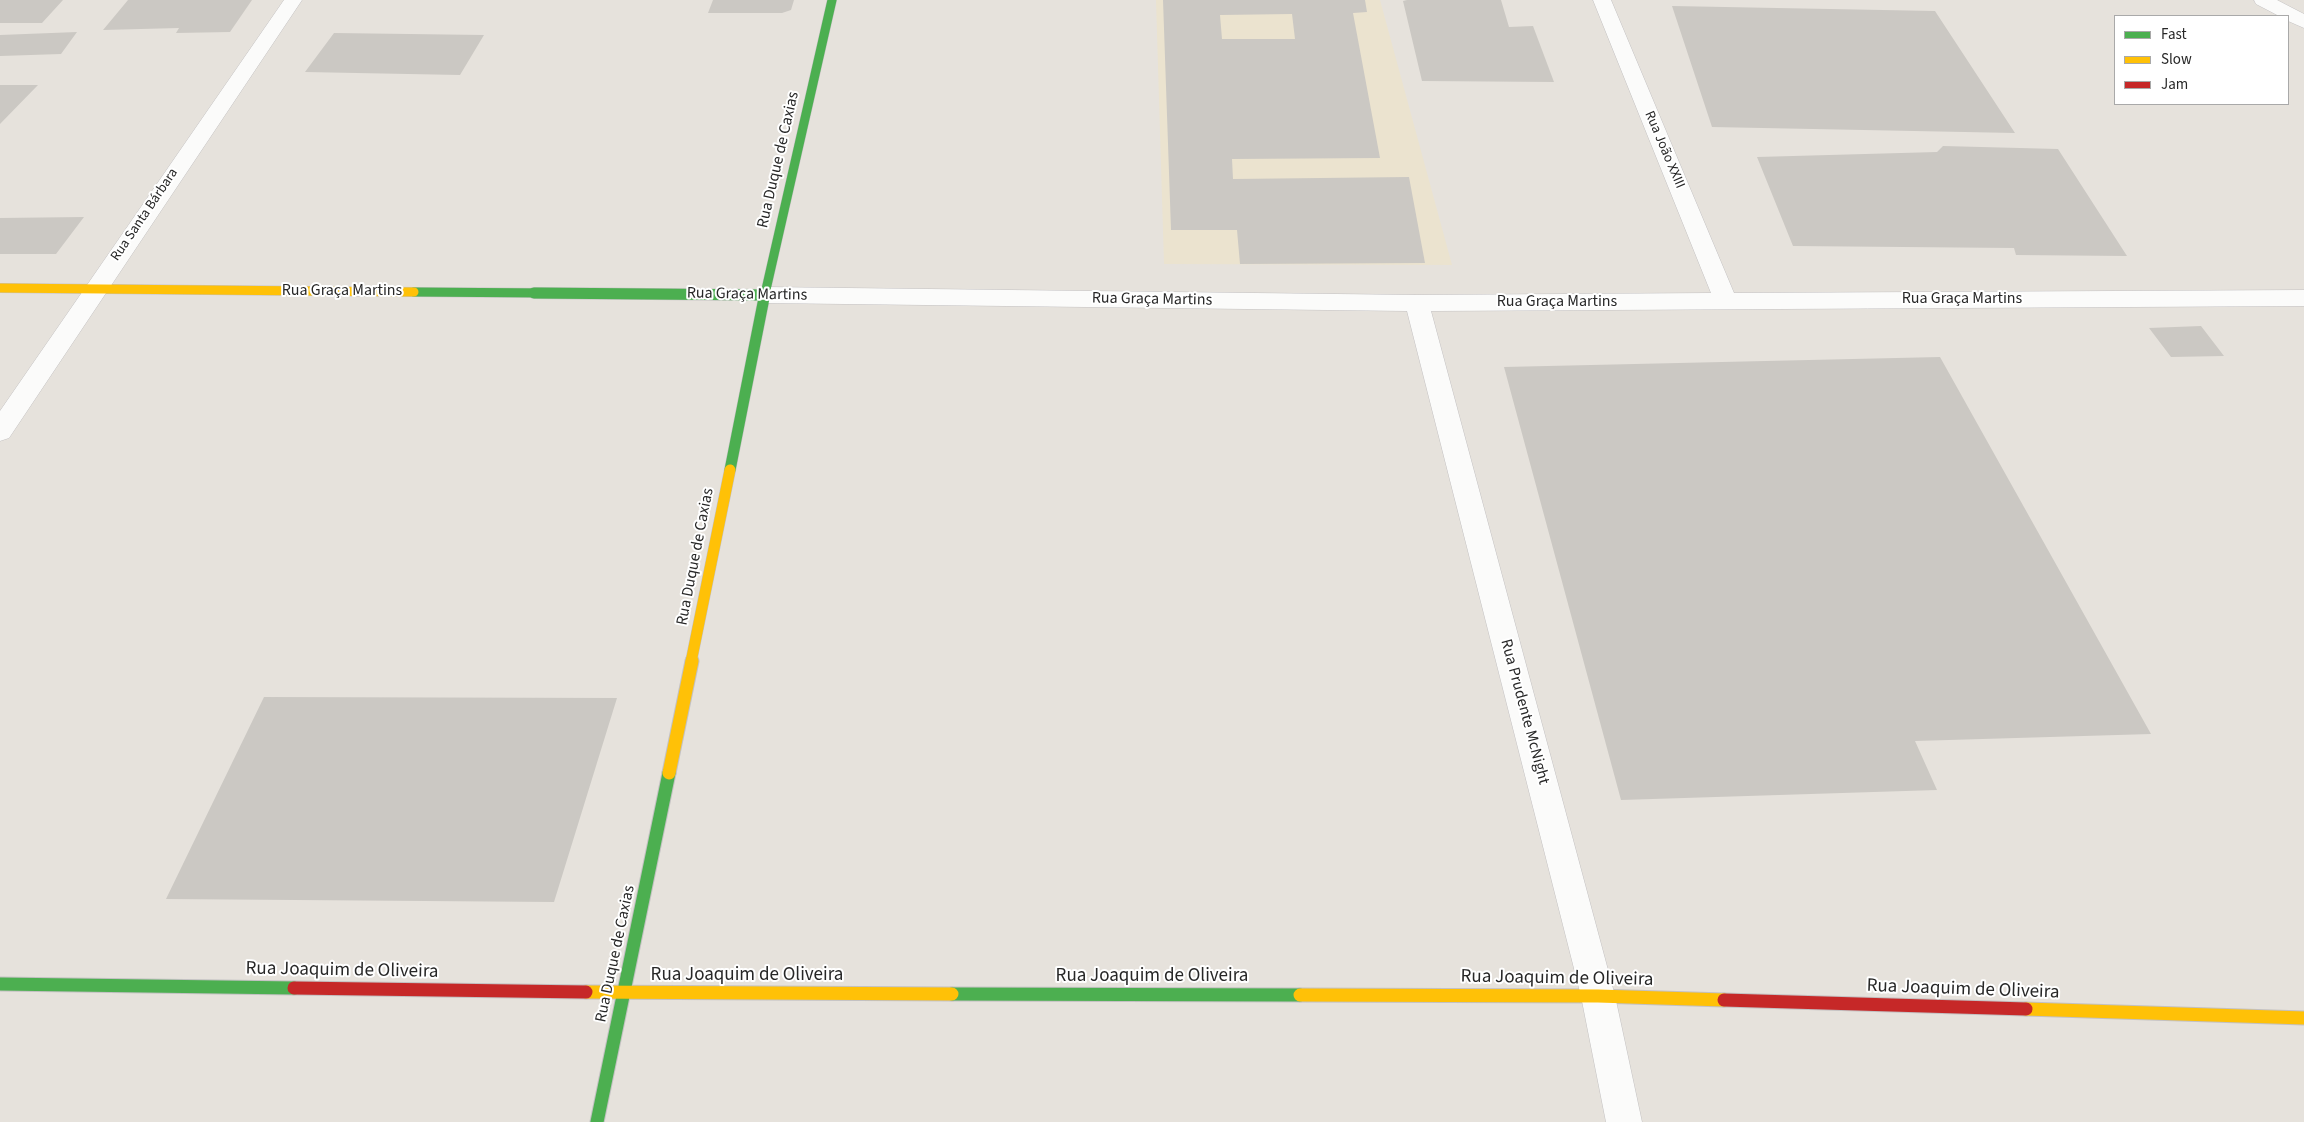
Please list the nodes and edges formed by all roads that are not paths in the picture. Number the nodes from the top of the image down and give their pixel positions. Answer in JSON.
{"nodes":[{"id":1,"x":293,"y":0,"type":"edge"},
{"id":2,"x":832,"y":0,"type":"edge"},
{"id":3,"x":1602,"y":0,"type":"edge"},
{"id":4,"x":2263,"y":0,"type":"edge"},
{"id":5,"x":2304,"y":22,"type":"edge"},
{"id":6,"x":0,"y":288,"type":"edge"},
{"id":7,"x":94,"y":289,"type":"junction"},
{"id":8,"x":765,"y":295,"type":"junction"},
{"id":9,"x":2304,"y":298,"type":"edge"},
{"id":10,"x":1726,"y":301,"type":"junction"},
{"id":11,"x":1417,"y":303,"type":"junction"},
{"id":12,"x":0,"y":431,"type":"edge"},
{"id":13,"x":0,"y":984,"type":"edge"},
{"id":14,"x":625,"y":993,"type":"junction"},
{"id":15,"x":1598,"y":996,"type":"junction"},
{"id":16,"x":2304,"y":1018,"type":"edge"},
{"id":17,"x":597,"y":1122,"type":"edge"},
{"id":18,"x":1624,"y":1122,"type":"edge"}],
"edges":[{"from":1,"to":7,"type":"street","name":"Rua Santa Bárbara"},
{"from":2,"to":8,"type":"main road","name":"Rua Duque de Caxias"},
{"from":3,"to":10,"type":"street","name":"Rua João XXIII"},
{"from":4,"to":5,"type":"street"},
{"from":6,"to":7,"type":"main road","name":"Rua Graça Martins"},
{"from":7,"to":8,"type":"main road","name":"Rua Graça Martins"},
{"from":7,"to":12,"type":"street","name":"Rua Santa Bárbara"},
{"from":8,"to":11,"type":"street","name":"Rua Graça Martins"},
{"from":8,"to":14,"type":"main road","name":"Rua Duque de Caxias"},
{"from":9,"to":10,"type":"street","name":"Rua Graça Martins"},
{"from":10,"to":11,"type":"street","name":"Rua Graça Martins"},
{"from":11,"to":15,"type":"street","name":"Rua Prudente McNight"},
{"from":13,"to":14,"type":"main road","name":"Rua Joaquim de Oliveira"},
{"from":14,"to":15,"type":"main road","name":"Rua Joaquim de Oliveira"},
{"from":14,"to":17,"type":"main road","name":"Rua Duque de Caxias"},
{"from":15,"to":16,"type":"main road","name":"Rua Joaquim de Oliveira"},
{"from":15,"to":18,"type":"street","name":"Rua Prudente McNight"}]}
